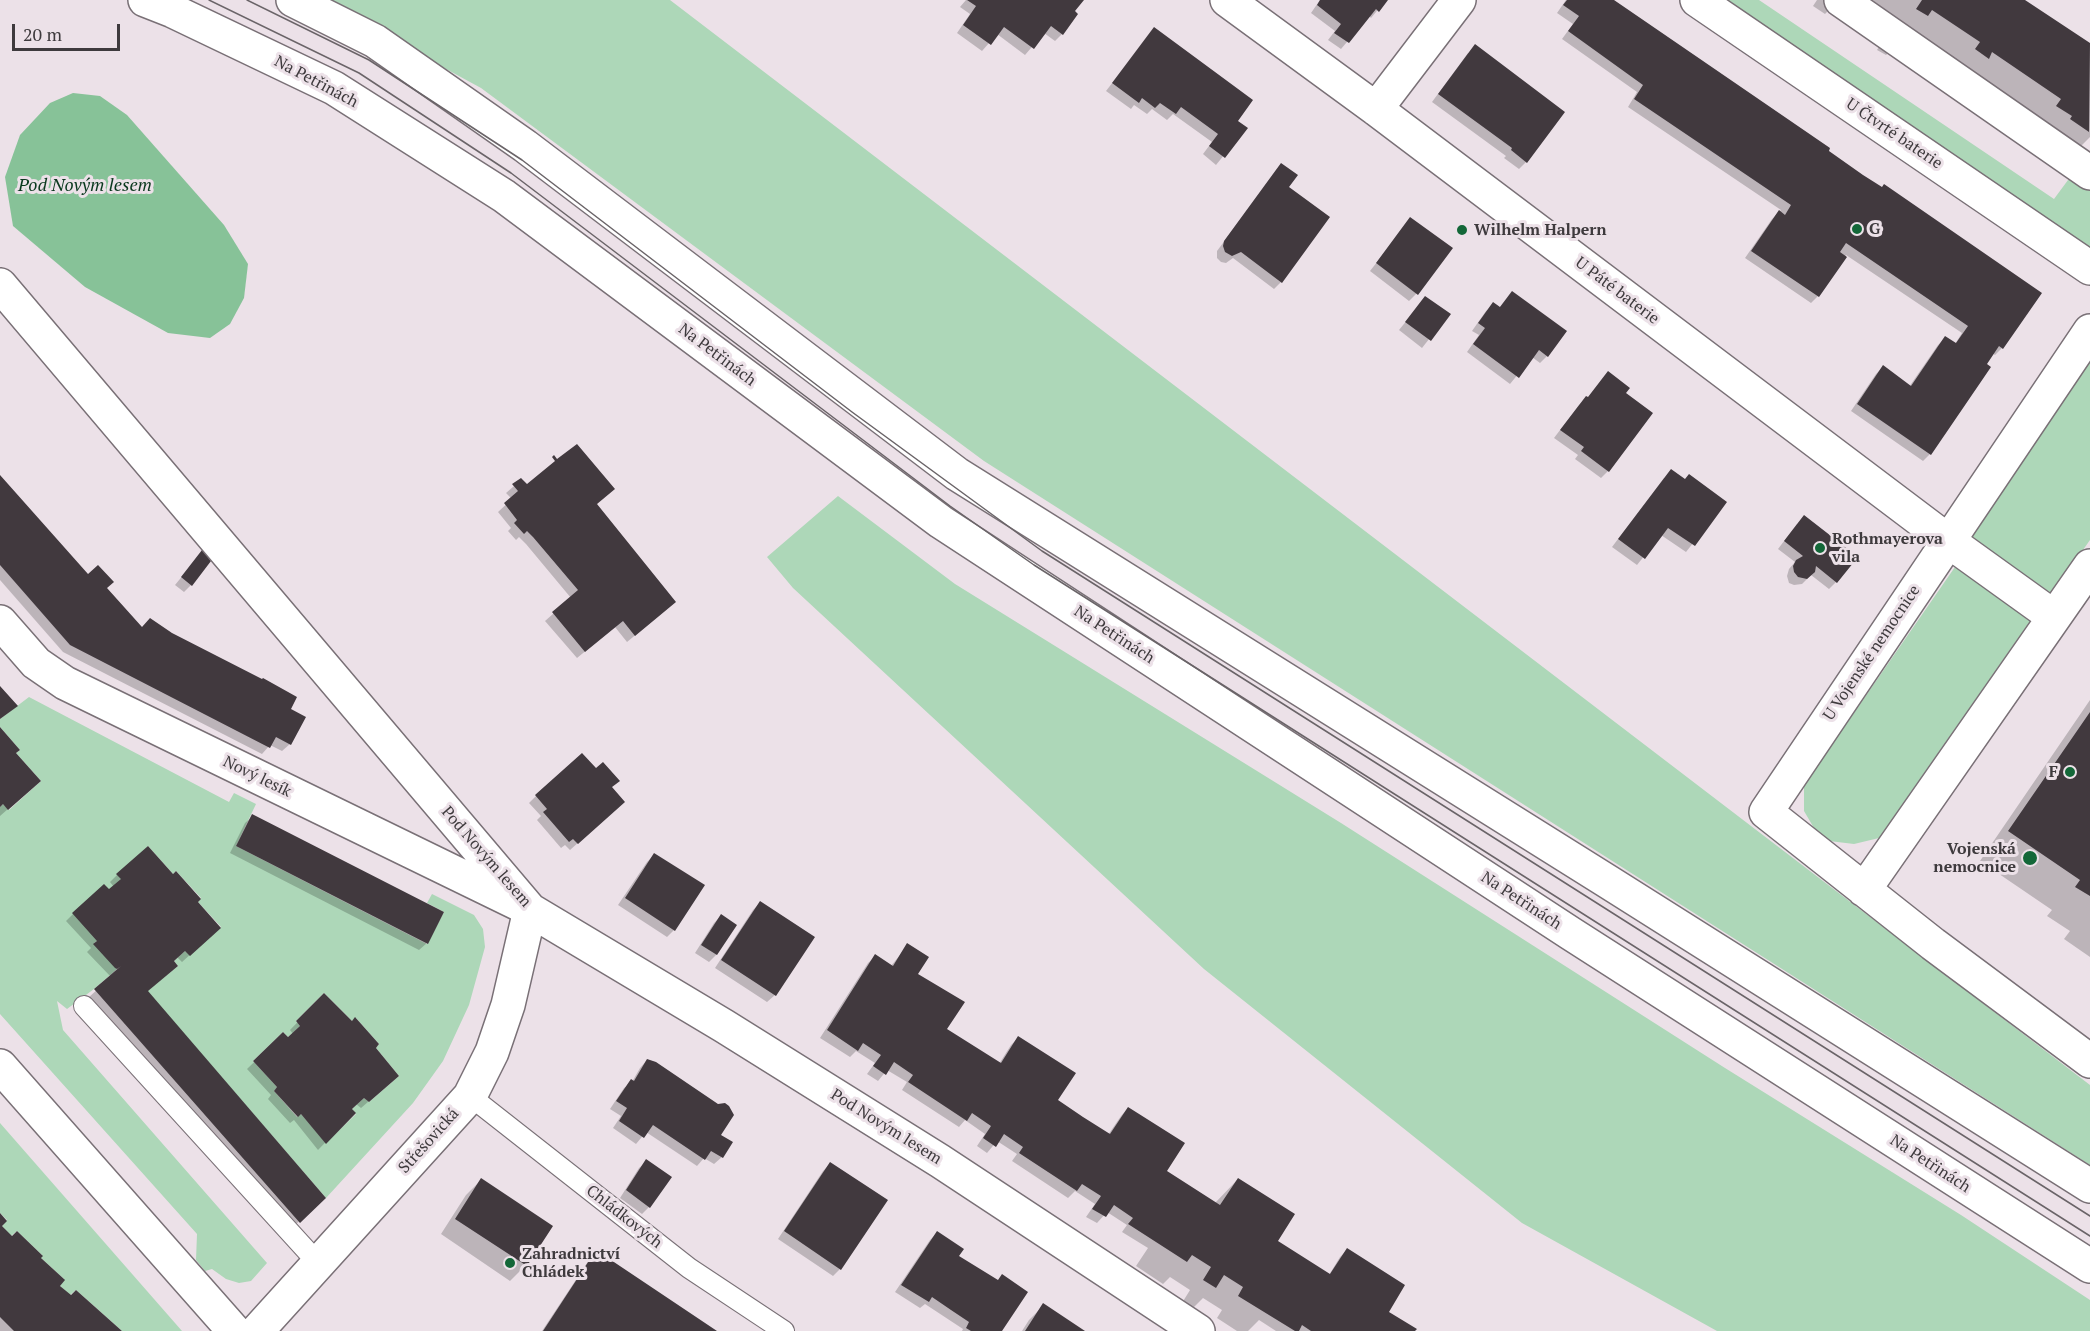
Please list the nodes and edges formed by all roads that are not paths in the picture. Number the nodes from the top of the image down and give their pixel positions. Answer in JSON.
{"nodes":[{"id":1,"x":145,"y":0,"type":"edge"},
{"id":2,"x":293,"y":0,"type":"edge"},
{"id":3,"x":1227,"y":0,"type":"edge"},
{"id":4,"x":1459,"y":0,"type":"edge"},
{"id":5,"x":1697,"y":0,"type":"edge"},
{"id":6,"x":1841,"y":0,"type":"edge"},
{"id":7,"x":1376,"y":109,"type":"junction"},
{"id":8,"x":2090,"y":173,"type":"edge"},
{"id":9,"x":2090,"y":268,"type":"edge"},
{"id":10,"x":0,"y":285,"type":"edge"},
{"id":11,"x":2090,"y":331,"type":"edge"},
{"id":12,"x":1947,"y":540,"type":"junction"},
{"id":13,"x":2090,"y":566,"type":"edge"},
{"id":14,"x":2054,"y":617,"type":"junction"},
{"id":15,"x":0,"y":622,"type":"edge"},
{"id":16,"x":1864,"y":890,"type":"junction"},
{"id":17,"x":530,"y":910,"type":"junction"},
{"id":18,"x":84,"y":1006,"type":"dead end"},
{"id":19,"x":2090,"y":1061,"type":"edge"},
{"id":20,"x":0,"y":1066,"type":"edge"},
{"id":21,"x":470,"y":1096,"type":"junction"},
{"id":22,"x":2090,"y":1186,"type":"edge"},
{"id":23,"x":318,"y":1263,"type":"junction"},
{"id":24,"x":2090,"y":1266,"type":"edge"},
{"id":25,"x":234,"y":1331,"type":"edge"},
{"id":26,"x":256,"y":1331,"type":"edge"},
{"id":27,"x":784,"y":1331,"type":"edge"},
{"id":28,"x":1198,"y":1331,"type":"edge"}],
"edges":[{"from":1,"to":24,"type":"street","name":"Na Petřinách"},
{"from":2,"to":22,"type":"street"},
{"from":3,"to":7,"type":"street","name":"U Páté baterie"},
{"from":4,"to":7,"type":"street"},
{"from":5,"to":9,"type":"street","name":"U Čtvrté baterie"},
{"from":6,"to":8,"type":"street"},
{"from":7,"to":12,"type":"street","name":"U Páté baterie"},
{"from":10,"to":17,"type":"street","name":"Pod Novým lesem"},
{"from":11,"to":12,"type":"street","name":"U Vojenské nemocnice"},
{"from":12,"to":14,"type":"street"},
{"from":12,"to":16,"type":"street","name":"U Vojenské nemocnice"},
{"from":13,"to":14,"type":"street"},
{"from":14,"to":16,"type":"street"},
{"from":15,"to":17,"type":"street","name":"Nový lesík"},
{"from":16,"to":19,"type":"street","name":"U Vojenské nemocnice"},
{"from":17,"to":21,"type":"street","name":"Střešovická"},
{"from":17,"to":28,"type":"street","name":"Pod Novým lesem"},
{"from":18,"to":23,"type":"lane"},
{"from":20,"to":25,"type":"street"},
{"from":21,"to":23,"type":"street","name":"Střešovická"},
{"from":21,"to":27,"type":"lane","name":"Chládkových"},
{"from":23,"to":26,"type":"street","name":"Střešovická"}]}
